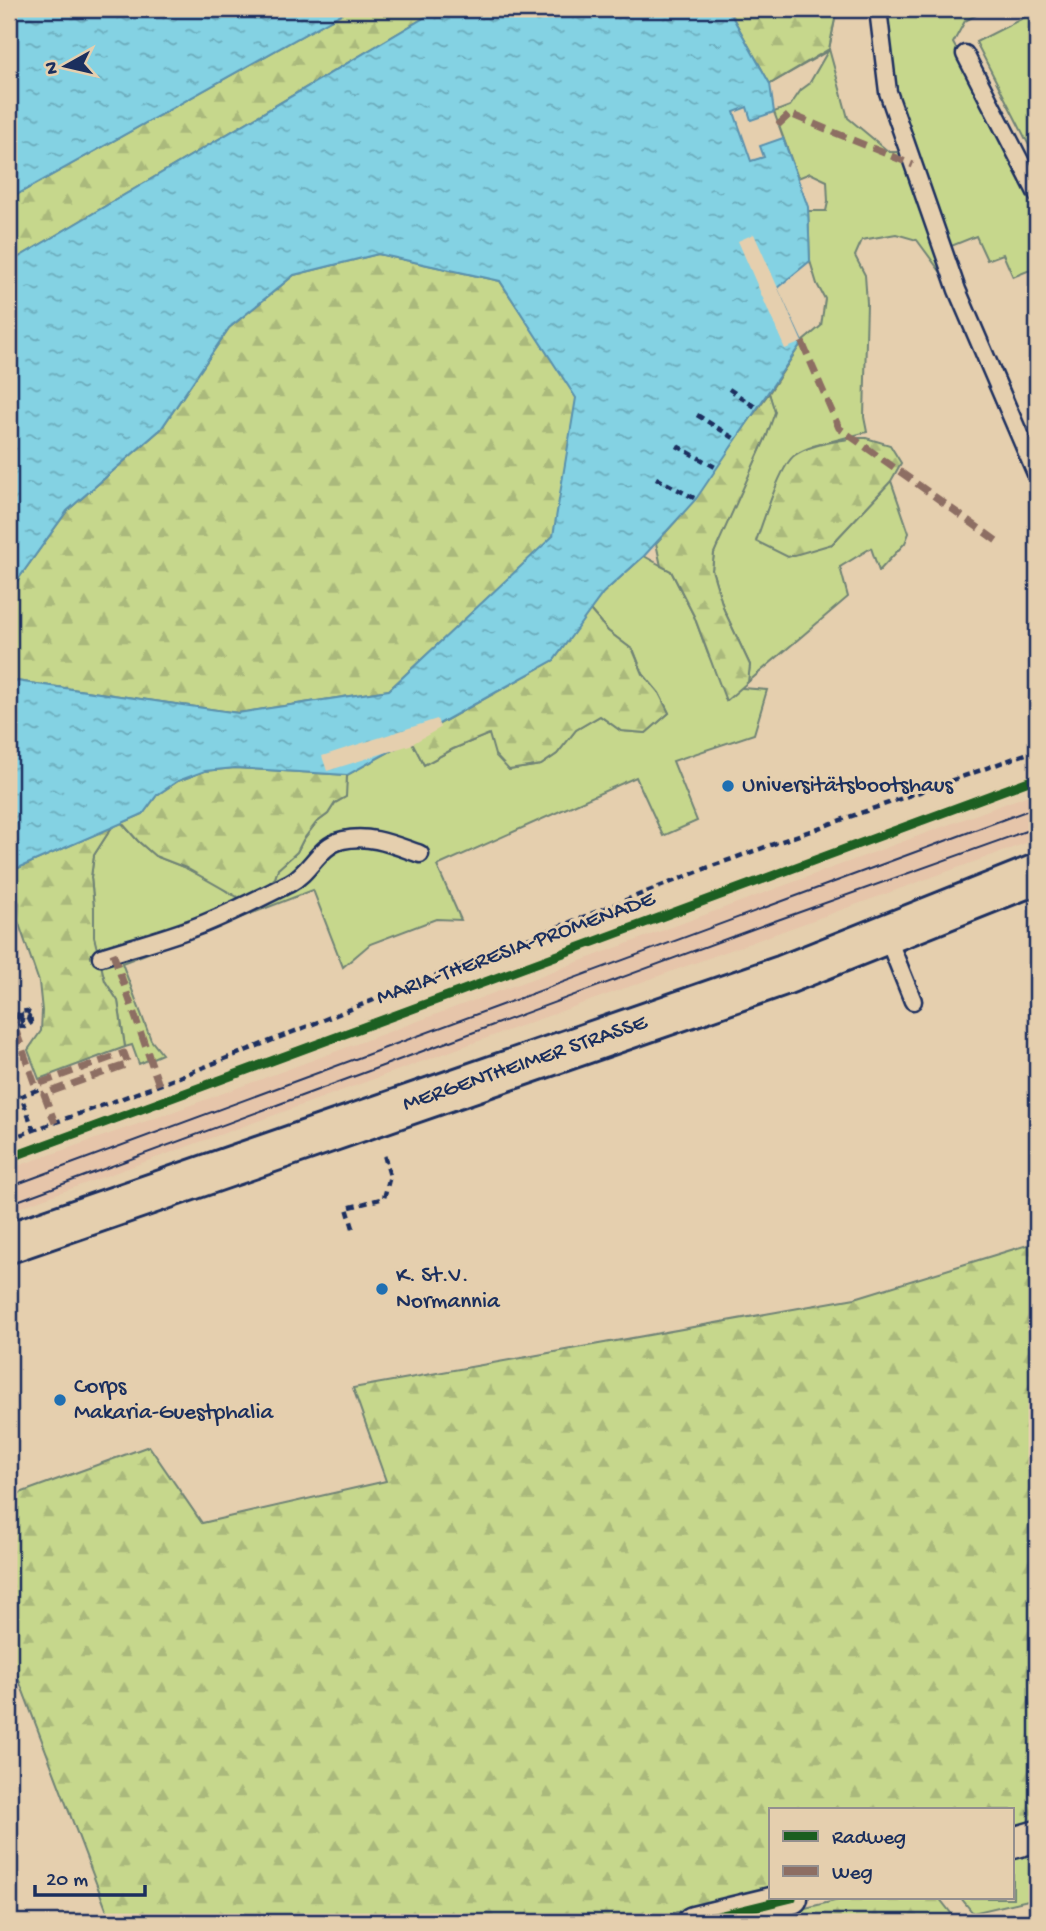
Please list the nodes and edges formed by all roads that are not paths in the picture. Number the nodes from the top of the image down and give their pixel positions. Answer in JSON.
{"nodes":[{"id":1,"x":878,"y":9,"type":"edge"},
{"id":2,"x":965,"y":54,"type":"dead end"},
{"id":3,"x":1037,"y":194,"type":"edge"},
{"id":4,"x":1037,"y":476,"type":"edge"},
{"id":5,"x":420,"y":854,"type":"dead end"},
{"id":6,"x":1037,"y":874,"type":"edge"},
{"id":7,"x":886,"y":934,"type":"junction"},
{"id":8,"x":101,"y":957,"type":"dead end"},
{"id":9,"x":913,"y":1001,"type":"dead end"},
{"id":10,"x":9,"y":1243,"type":"edge"},
{"id":11,"x":1037,"y":1836,"type":"edge"},
{"id":12,"x":1014,"y":1843,"type":"edge"},
{"id":13,"x":788,"y":1899,"type":"edge"},
{"id":14,"x":693,"y":1922,"type":"edge"}],
"edges":[{"from":1,"to":4,"type":"lane"},
{"from":2,"to":3,"type":"lane"},
{"from":5,"to":8,"type":"lane"},
{"from":6,"to":7,"type":"main road","name":"MERGENTHEIMER STRASSE"},
{"from":7,"to":9,"type":"lane"},
{"from":7,"to":10,"type":"main road","name":"MERGENTHEIMER STRASSE"},
{"from":11,"to":12,"type":"street"},
{"from":13,"to":14,"type":"street"}]}
